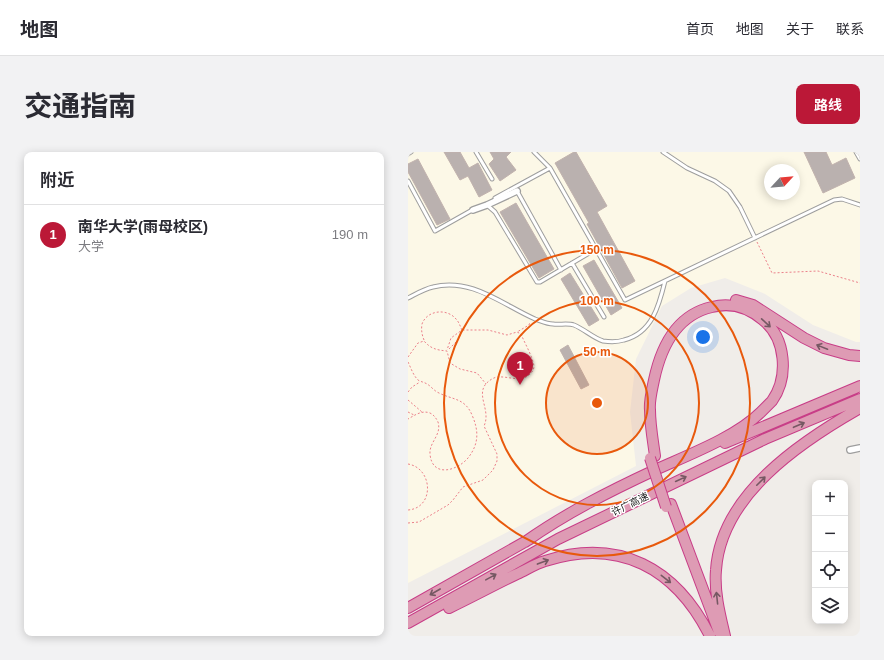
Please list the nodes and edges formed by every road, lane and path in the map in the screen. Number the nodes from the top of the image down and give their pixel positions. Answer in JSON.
{"nodes":[{"id":1,"x":411,"y":152,"type":"edge"},
{"id":2,"x":476,"y":152,"type":"edge"},
{"id":3,"x":534,"y":152,"type":"edge"},
{"id":4,"x":663,"y":152,"type":"edge"},
{"id":5,"x":856,"y":152,"type":"edge"},
{"id":6,"x":408,"y":154,"type":"edge"},
{"id":7,"x":860,"y":159,"type":"edge"},
{"id":8,"x":550,"y":168,"type":"junction"},
{"id":9,"x":492,"y":180,"type":"dead end"},
{"id":10,"x":408,"y":181,"type":"edge"},
{"id":11,"x":517,"y":191,"type":"joint"},
{"id":12,"x":860,"y":205,"type":"edge"},
{"id":13,"x":487,"y":206,"type":"junction"},
{"id":14,"x":473,"y":210,"type":"junction"},
{"id":15,"x":755,"y":238,"type":"junction"},
{"id":16,"x":596,"y":249,"type":"junction"},
{"id":17,"x":572,"y":263,"type":"junction"},
{"id":18,"x":560,"y":270,"type":"junction"},
{"id":19,"x":665,"y":281,"type":"junction"},
{"id":20,"x":860,"y":283,"type":"edge"},
{"id":21,"x":408,"y":298,"type":"edge"},
{"id":22,"x":604,"y":317,"type":"dead end"},
{"id":23,"x":533,"y":318,"type":"junction"},
{"id":24,"x":462,"y":330,"type":"junction"},
{"id":25,"x":517,"y":332,"type":"junction"},
{"id":26,"x":424,"y":341,"type":"junction"},
{"id":27,"x":447,"y":351,"type":"junction"},
{"id":28,"x":860,"y":356,"type":"edge"},
{"id":29,"x":408,"y":357,"type":"edge"},
{"id":30,"x":408,"y":362,"type":"edge"},
{"id":31,"x":420,"y":381,"type":"junction"},
{"id":32,"x":486,"y":384,"type":"junction"},
{"id":33,"x":860,"y":386,"type":"edge"},
{"id":34,"x":408,"y":392,"type":"edge"},
{"id":35,"x":860,"y":399,"type":"edge"},
{"id":36,"x":408,"y":400,"type":"edge"},
{"id":37,"x":860,"y":408,"type":"edge"},
{"id":38,"x":408,"y":412,"type":"edge"},
{"id":39,"x":422,"y":412,"type":"junction"},
{"id":40,"x":414,"y":415,"type":"junction"},
{"id":41,"x":408,"y":419,"type":"edge"},
{"id":42,"x":860,"y":448,"type":"edge"},
{"id":43,"x":850,"y":450,"type":"dead end"},
{"id":44,"x":652,"y":457,"type":"junction"},
{"id":45,"x":408,"y":464,"type":"edge"},
{"id":46,"x":668,"y":505,"type":"junction"},
{"id":47,"x":408,"y":510,"type":"edge"},
{"id":48,"x":408,"y":523,"type":"edge"},
{"id":49,"x":525,"y":542,"type":"junction"},
{"id":50,"x":408,"y":608,"type":"edge"},
{"id":51,"x":408,"y":623,"type":"edge"},
{"id":52,"x":408,"y":629,"type":"edge"},
{"id":53,"x":711,"y":636,"type":"edge"},
{"id":54,"x":720,"y":636,"type":"edge"},
{"id":55,"x":725,"y":636,"type":"edge"}],
"edges":[{"from":1,"to":6,"type":"lane"},
{"from":2,"to":9,"type":"lane"},
{"from":3,"to":8,"type":"lane"},
{"from":4,"to":15,"type":"lane"},
{"from":5,"to":7,"type":"lane"},
{"from":8,"to":14,"type":"lane"},
{"from":8,"to":16,"type":"lane"},
{"from":10,"to":14,"type":"lane"},
{"from":11,"to":13,"type":"street"},
{"from":11,"to":18,"type":"lane"},
{"from":12,"to":15,"type":"lane"},
{"from":13,"to":14,"type":"street"},
{"from":13,"to":18,"type":"lane"},
{"from":15,"to":19,"type":"lane"},
{"from":15,"to":20,"type":"path"},
{"from":16,"to":17,"type":"lane"},
{"from":16,"to":19,"type":"lane"},
{"from":17,"to":18,"type":"lane"},
{"from":17,"to":22,"type":"lane"},
{"from":19,"to":23,"type":"lane"},
{"from":21,"to":23,"type":"lane"},
{"from":23,"to":25,"type":"path"},
{"from":24,"to":25,"type":"path"},
{"from":24,"to":26,"type":"path"},
{"from":24,"to":27,"type":"path"},
{"from":24,"to":27,"type":"path"},
{"from":25,"to":32,"type":"path"},
{"from":26,"to":27,"type":"path"},
{"from":26,"to":29,"type":"path"},
{"from":27,"to":32,"type":"path"},
{"from":28,"to":44,"type":"highway","one_way":true},
{"from":30,"to":31,"type":"path"},
{"from":31,"to":34,"type":"path"},
{"from":31,"to":39,"type":"path"},
{"from":32,"to":48,"type":"path"},
{"from":33,"to":49,"type":"highway","name":"许广高速"},
{"from":51,"to":35,"type":"highway","name":"许广高速","one_way":true},
{"from":36,"to":39,"type":"path"},
{"from":55,"to":37,"type":"highway","one_way":true},
{"from":38,"to":40,"type":"path"},
{"from":39,"to":40,"type":"path"},
{"from":40,"to":41,"type":"path"},
{"from":42,"to":43,"type":"street"},
{"from":44,"to":46,"type":"highway"},
{"from":44,"to":49,"type":"highway","one_way":true},
{"from":45,"to":47,"type":"path"},
{"from":46,"to":53,"type":"highway"},
{"from":46,"to":54,"type":"highway"},
{"from":49,"to":50,"type":"highway","name":"许广高速","one_way":true},
{"from":52,"to":53,"type":"highway","one_way":true}]}
